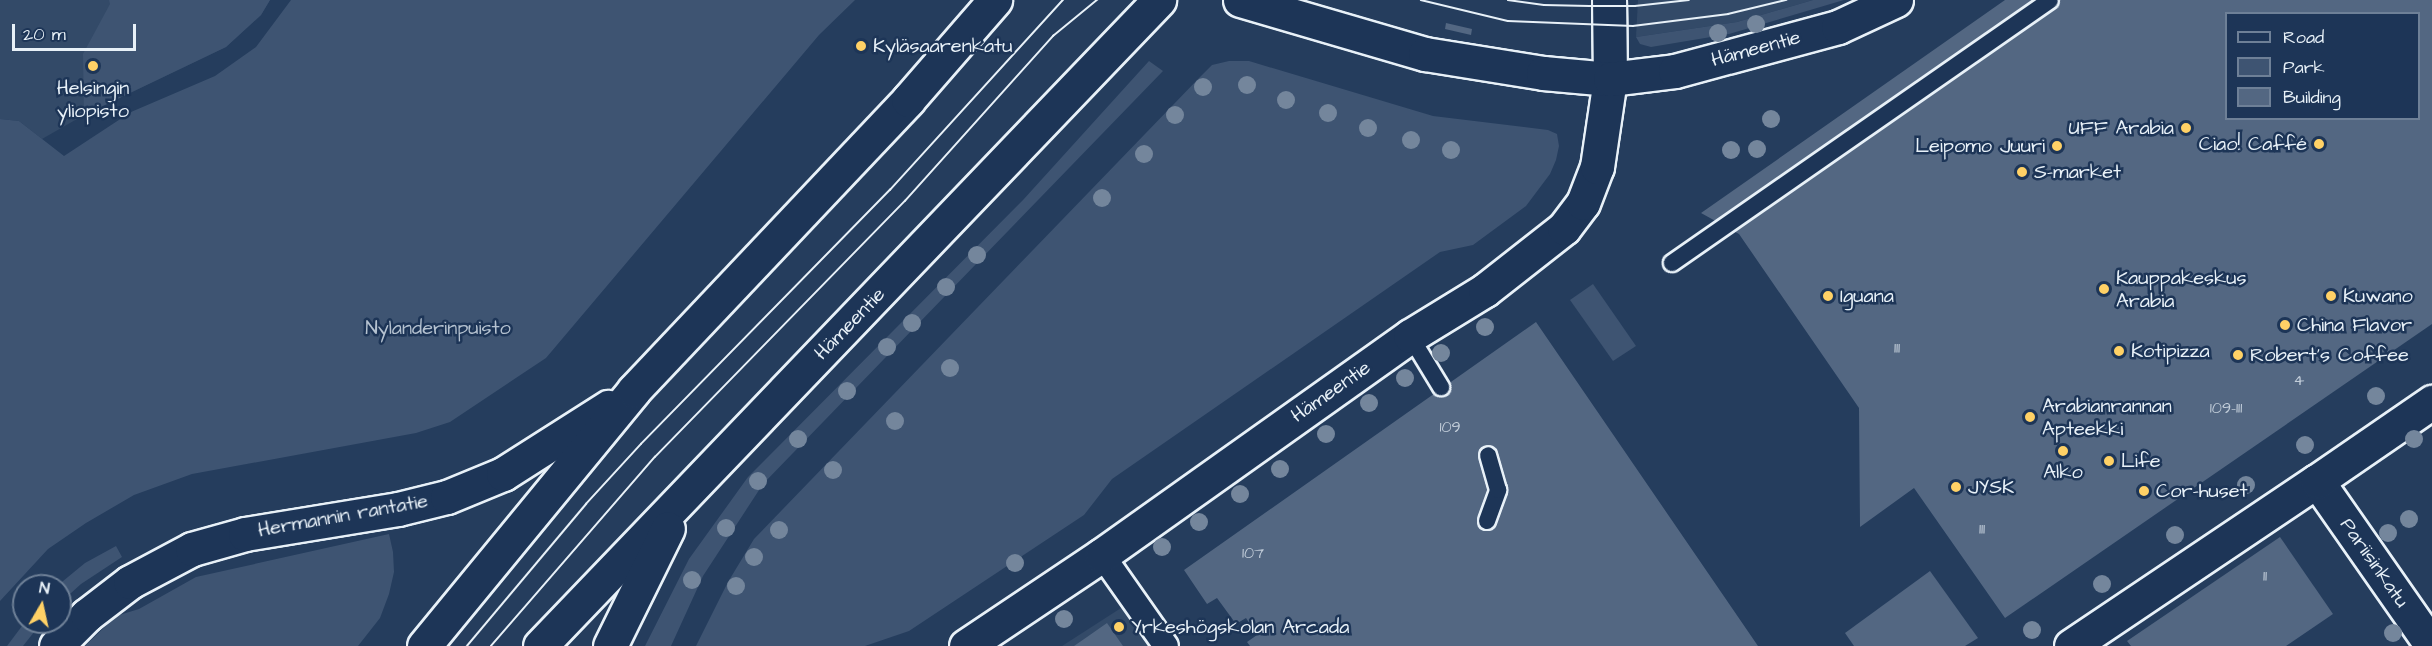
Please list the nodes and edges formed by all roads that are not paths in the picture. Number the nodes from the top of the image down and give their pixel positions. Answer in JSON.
{"nodes":[{"id":1,"x":995,"y":0,"type":"edge"},
{"id":2,"x":1159,"y":0,"type":"edge"},
{"id":3,"x":1240,"y":0,"type":"edge"},
{"id":4,"x":1609,"y":0,"type":"edge"},
{"id":5,"x":1896,"y":0,"type":"edge"},
{"id":6,"x":2050,"y":0,"type":"edge"},
{"id":7,"x":1610,"y":79,"type":"junction"},
{"id":8,"x":1672,"y":262,"type":"dead end"},
{"id":9,"x":1410,"y":336,"type":"junction"},
{"id":10,"x":1441,"y":387,"type":"dead end"},
{"id":11,"x":634,"y":390,"type":"junction"},
{"id":12,"x":2432,"y":402,"type":"edge"},
{"id":13,"x":1488,"y":454,"type":"dead end"},
{"id":14,"x":2317,"y":481,"type":"junction"},
{"id":15,"x":684,"y":497,"type":"junction"},
{"id":16,"x":1487,"y":521,"type":"dead end"},
{"id":17,"x":1102,"y":555,"type":"junction"},
{"id":18,"x":56,"y":646,"type":"edge"},
{"id":19,"x":424,"y":646,"type":"edge"},
{"id":20,"x":540,"y":646,"type":"edge"},
{"id":21,"x":610,"y":646,"type":"edge"},
{"id":22,"x":966,"y":646,"type":"edge"},
{"id":23,"x":1166,"y":646,"type":"edge"},
{"id":24,"x":2071,"y":646,"type":"edge"},
{"id":25,"x":2432,"y":646,"type":"edge"}],
"edges":[{"from":1,"to":11,"type":"main road"},
{"from":2,"to":15,"type":"main road","name":"Hämeentie"},
{"from":3,"to":7,"type":"main road","name":"Hämeentie"},
{"from":4,"to":7,"type":"main road","name":"Hämeentie"},
{"from":5,"to":7,"type":"main road","name":"Hämeentie"},
{"from":6,"to":8,"type":"lane"},
{"from":7,"to":9,"type":"main road","name":"Hämeentie"},
{"from":9,"to":10,"type":"lane"},
{"from":9,"to":17,"type":"main road","name":"Hämeentie"},
{"from":11,"to":18,"type":"main road","name":"Hermannin rantatie"},
{"from":11,"to":19,"type":"main road"},
{"from":12,"to":14,"type":"main road"},
{"from":13,"to":16,"type":"lane"},
{"from":14,"to":24,"type":"main road"},
{"from":14,"to":25,"type":"main road","name":"Pariisinkatu"},
{"from":15,"to":20,"type":"main road","name":"Hämeentie"},
{"from":15,"to":21,"type":"main road"},
{"from":17,"to":22,"type":"main road","name":"Hämeentie"},
{"from":17,"to":23,"type":"street"}]}
